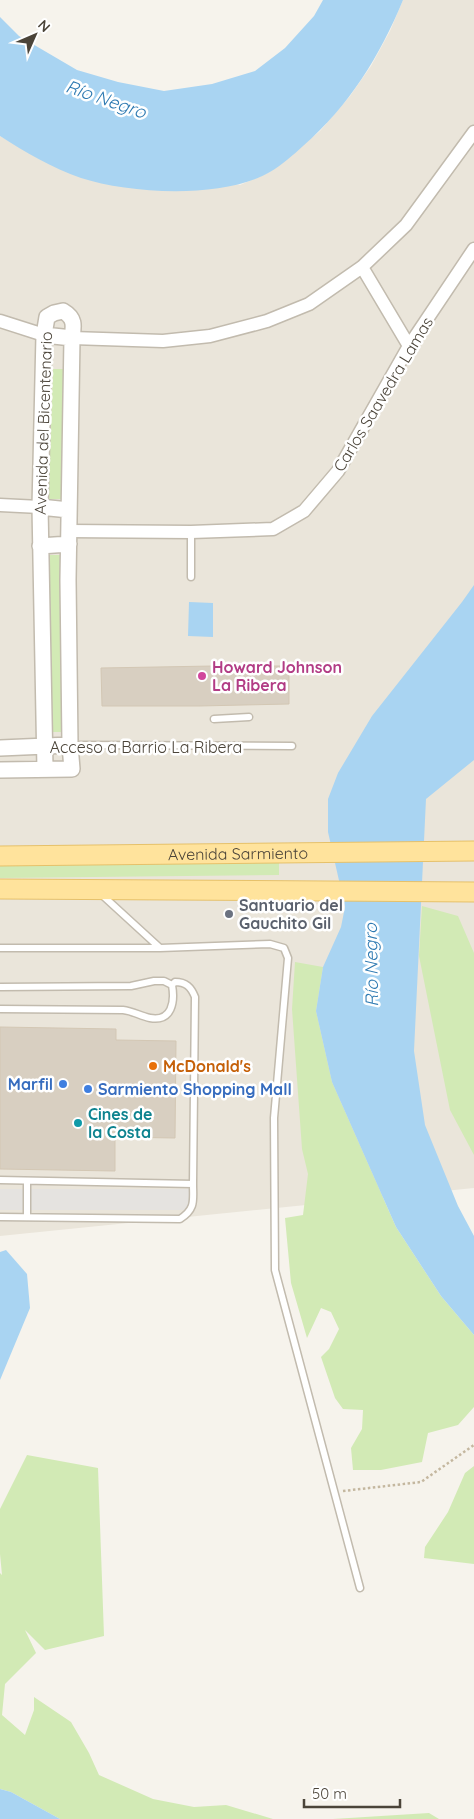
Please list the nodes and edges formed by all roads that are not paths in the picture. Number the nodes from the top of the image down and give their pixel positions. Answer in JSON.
{"nodes":[{"id":1,"x":474,"y":132,"type":"edge"},
{"id":2,"x":474,"y":249,"type":"edge"},
{"id":3,"x":362,"y":266,"type":"junction"},
{"id":4,"x":0,"y":322,"type":"edge"},
{"id":5,"x":44,"y":335,"type":"junction"},
{"id":6,"x":72,"y":338,"type":"junction"},
{"id":7,"x":409,"y":346,"type":"junction"},
{"id":8,"x":0,"y":505,"type":"edge"},
{"id":9,"x":40,"y":506,"type":"junction"},
{"id":10,"x":69,"y":510,"type":"junction"},
{"id":11,"x":192,"y":532,"type":"junction"},
{"id":12,"x":69,"y":537,"type":"junction"},
{"id":13,"x":40,"y":546,"type":"junction"},
{"id":14,"x":191,"y":576,"type":"dead end"},
{"id":15,"x":249,"y":717,"type":"dead end"},
{"id":16,"x":214,"y":718,"type":"dead end"},
{"id":17,"x":70,"y":745,"type":"junction"},
{"id":18,"x":292,"y":746,"type":"dead end"},
{"id":19,"x":44,"y":747,"type":"junction"},
{"id":20,"x":0,"y":748,"type":"edge"},
{"id":21,"x":45,"y":769,"type":"junction"},
{"id":22,"x":0,"y":770,"type":"edge"},
{"id":23,"x":470,"y":851,"type":"edge"},
{"id":24,"x":0,"y":856,"type":"edge"},
{"id":25,"x":0,"y":889,"type":"edge"},
{"id":26,"x":96,"y":890,"type":"junction"},
{"id":27,"x":472,"y":892,"type":"edge"},
{"id":28,"x":0,"y":948,"type":"edge"},
{"id":29,"x":160,"y":948,"type":"junction"},
{"id":30,"x":172,"y":985,"type":"junction"},
{"id":31,"x":0,"y":987,"type":"edge"},
{"id":32,"x":0,"y":1010,"type":"edge"},
{"id":33,"x":0,"y":1180,"type":"edge"},
{"id":34,"x":27,"y":1180,"type":"junction"},
{"id":35,"x":193,"y":1184,"type":"junction"},
{"id":36,"x":0,"y":1217,"type":"edge"},
{"id":37,"x":27,"y":1218,"type":"junction"},
{"id":38,"x":360,"y":1588,"type":"dead end"}],
"edges":[{"from":1,"to":3,"type":"street"},
{"from":2,"to":7,"type":"street","name":"Carlos Saavedra Lamas"},
{"from":3,"to":6,"type":"street"},
{"from":3,"to":7,"type":"street"},
{"from":4,"to":5,"type":"street"},
{"from":5,"to":6,"type":"street"},
{"from":5,"to":6,"type":"street","name":"Avenida del Bicentenario"},
{"from":5,"to":9,"type":"street","name":"Avenida del Bicentenario"},
{"from":6,"to":10,"type":"street","name":"Avenida del Bicentenario"},
{"from":7,"to":11,"type":"street","name":"Carlos Saavedra Lamas"},
{"from":8,"to":9,"type":"street"},
{"from":9,"to":10,"type":"street"},
{"from":9,"to":13,"type":"street","name":"Avenida del Bicentenario"},
{"from":10,"to":12,"type":"street","name":"Avenida del Bicentenario"},
{"from":11,"to":12,"type":"street","name":"Carlos Saavedra Lamas"},
{"from":11,"to":14,"type":"lane"},
{"from":12,"to":13,"type":"street"},
{"from":12,"to":17,"type":"street","name":"Avenida del Bicentenario"},
{"from":13,"to":19,"type":"street","name":"Avenida del Bicentenario"},
{"from":15,"to":16,"type":"lane"},
{"from":17,"to":18,"type":"lane","name":"Acceso a Barrio La Ribera"},
{"from":17,"to":19,"type":"street","name":"Acceso a Barrio La Ribera"},
{"from":17,"to":21,"type":"street","name":"Avenida del Bicentenario"},
{"from":19,"to":20,"type":"street","name":"Acceso a Barrio La Ribera"},
{"from":19,"to":21,"type":"street","name":"Avenida del Bicentenario"},
{"from":21,"to":22,"type":"street"},
{"from":23,"to":24,"type":"main road","name":"Avenida Sarmiento"},
{"from":25,"to":26,"type":"main road"},
{"from":26,"to":27,"type":"main road"},
{"from":26,"to":29,"type":"lane"},
{"from":28,"to":29,"type":"lane"},
{"from":29,"to":38,"type":"lane"},
{"from":30,"to":31,"type":"lane"},
{"from":30,"to":32,"type":"lane"},
{"from":30,"to":35,"type":"lane"},
{"from":33,"to":34,"type":"lane"},
{"from":34,"to":35,"type":"lane"},
{"from":34,"to":37,"type":"lane"},
{"from":35,"to":37,"type":"lane"},
{"from":36,"to":37,"type":"lane"}]}
